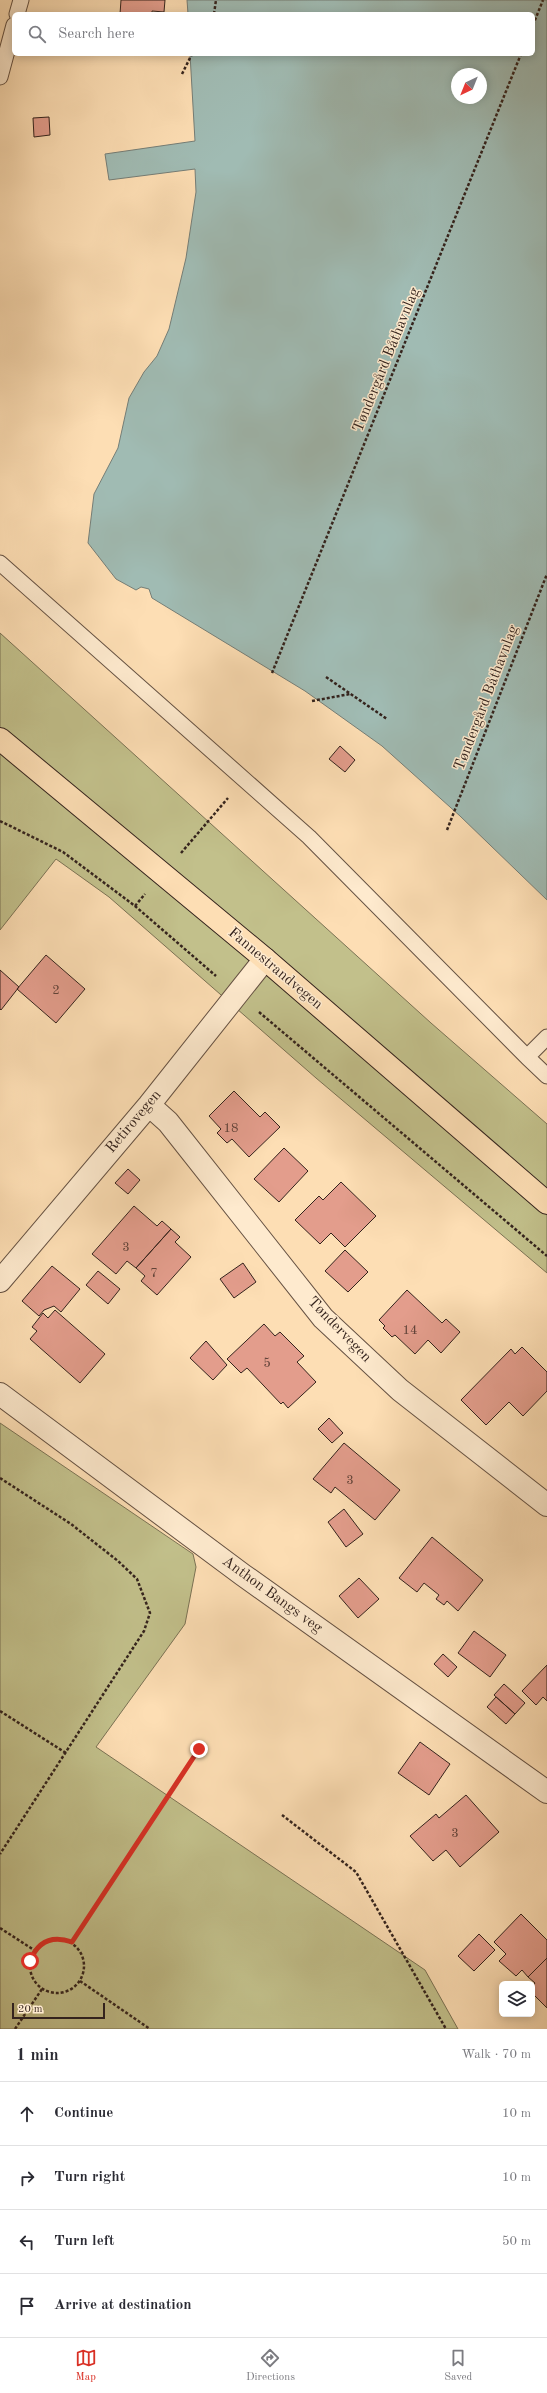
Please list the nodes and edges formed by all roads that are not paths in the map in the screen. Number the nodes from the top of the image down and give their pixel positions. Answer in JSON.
{"nodes":[{"id":1,"x":21,"y":0,"type":"edge"},
{"id":2,"x":18,"y":12,"type":"edge"},
{"id":3,"x":12,"y":32,"type":"edge"},
{"id":4,"x":0,"y":77,"type":"edge"},
{"id":5,"x":0,"y":563,"type":"edge"},
{"id":6,"x":0,"y":739,"type":"edge"},
{"id":7,"x":265,"y":959,"type":"junction"},
{"id":8,"x":547,"y":1037,"type":"edge"},
{"id":9,"x":527,"y":1057,"type":"junction"},
{"id":10,"x":547,"y":1076,"type":"edge"},
{"id":11,"x":149,"y":1105,"type":"junction"},
{"id":12,"x":547,"y":1203,"type":"edge"},
{"id":13,"x":0,"y":1281,"type":"edge"},
{"id":14,"x":0,"y":1394,"type":"edge"},
{"id":15,"x":547,"y":1505,"type":"edge"},
{"id":16,"x":547,"y":1792,"type":"edge"}],
"edges":[{"from":1,"to":2,"type":"lane"},
{"from":3,"to":4,"type":"lane"},
{"from":5,"to":9,"type":"lane"},
{"from":6,"to":7,"type":"highway","name":"Fannestrandvegen"},
{"from":7,"to":11,"type":"street","name":"Retirovegen"},
{"from":7,"to":12,"type":"highway","name":"Fannestrandvegen"},
{"from":8,"to":9,"type":"lane"},
{"from":9,"to":10,"type":"lane"},
{"from":11,"to":13,"type":"street","name":"Retirovegen"},
{"from":11,"to":15,"type":"street","name":"Tøndervegen"},
{"from":14,"to":16,"type":"street","name":"Anthon Bangs veg"}]}
